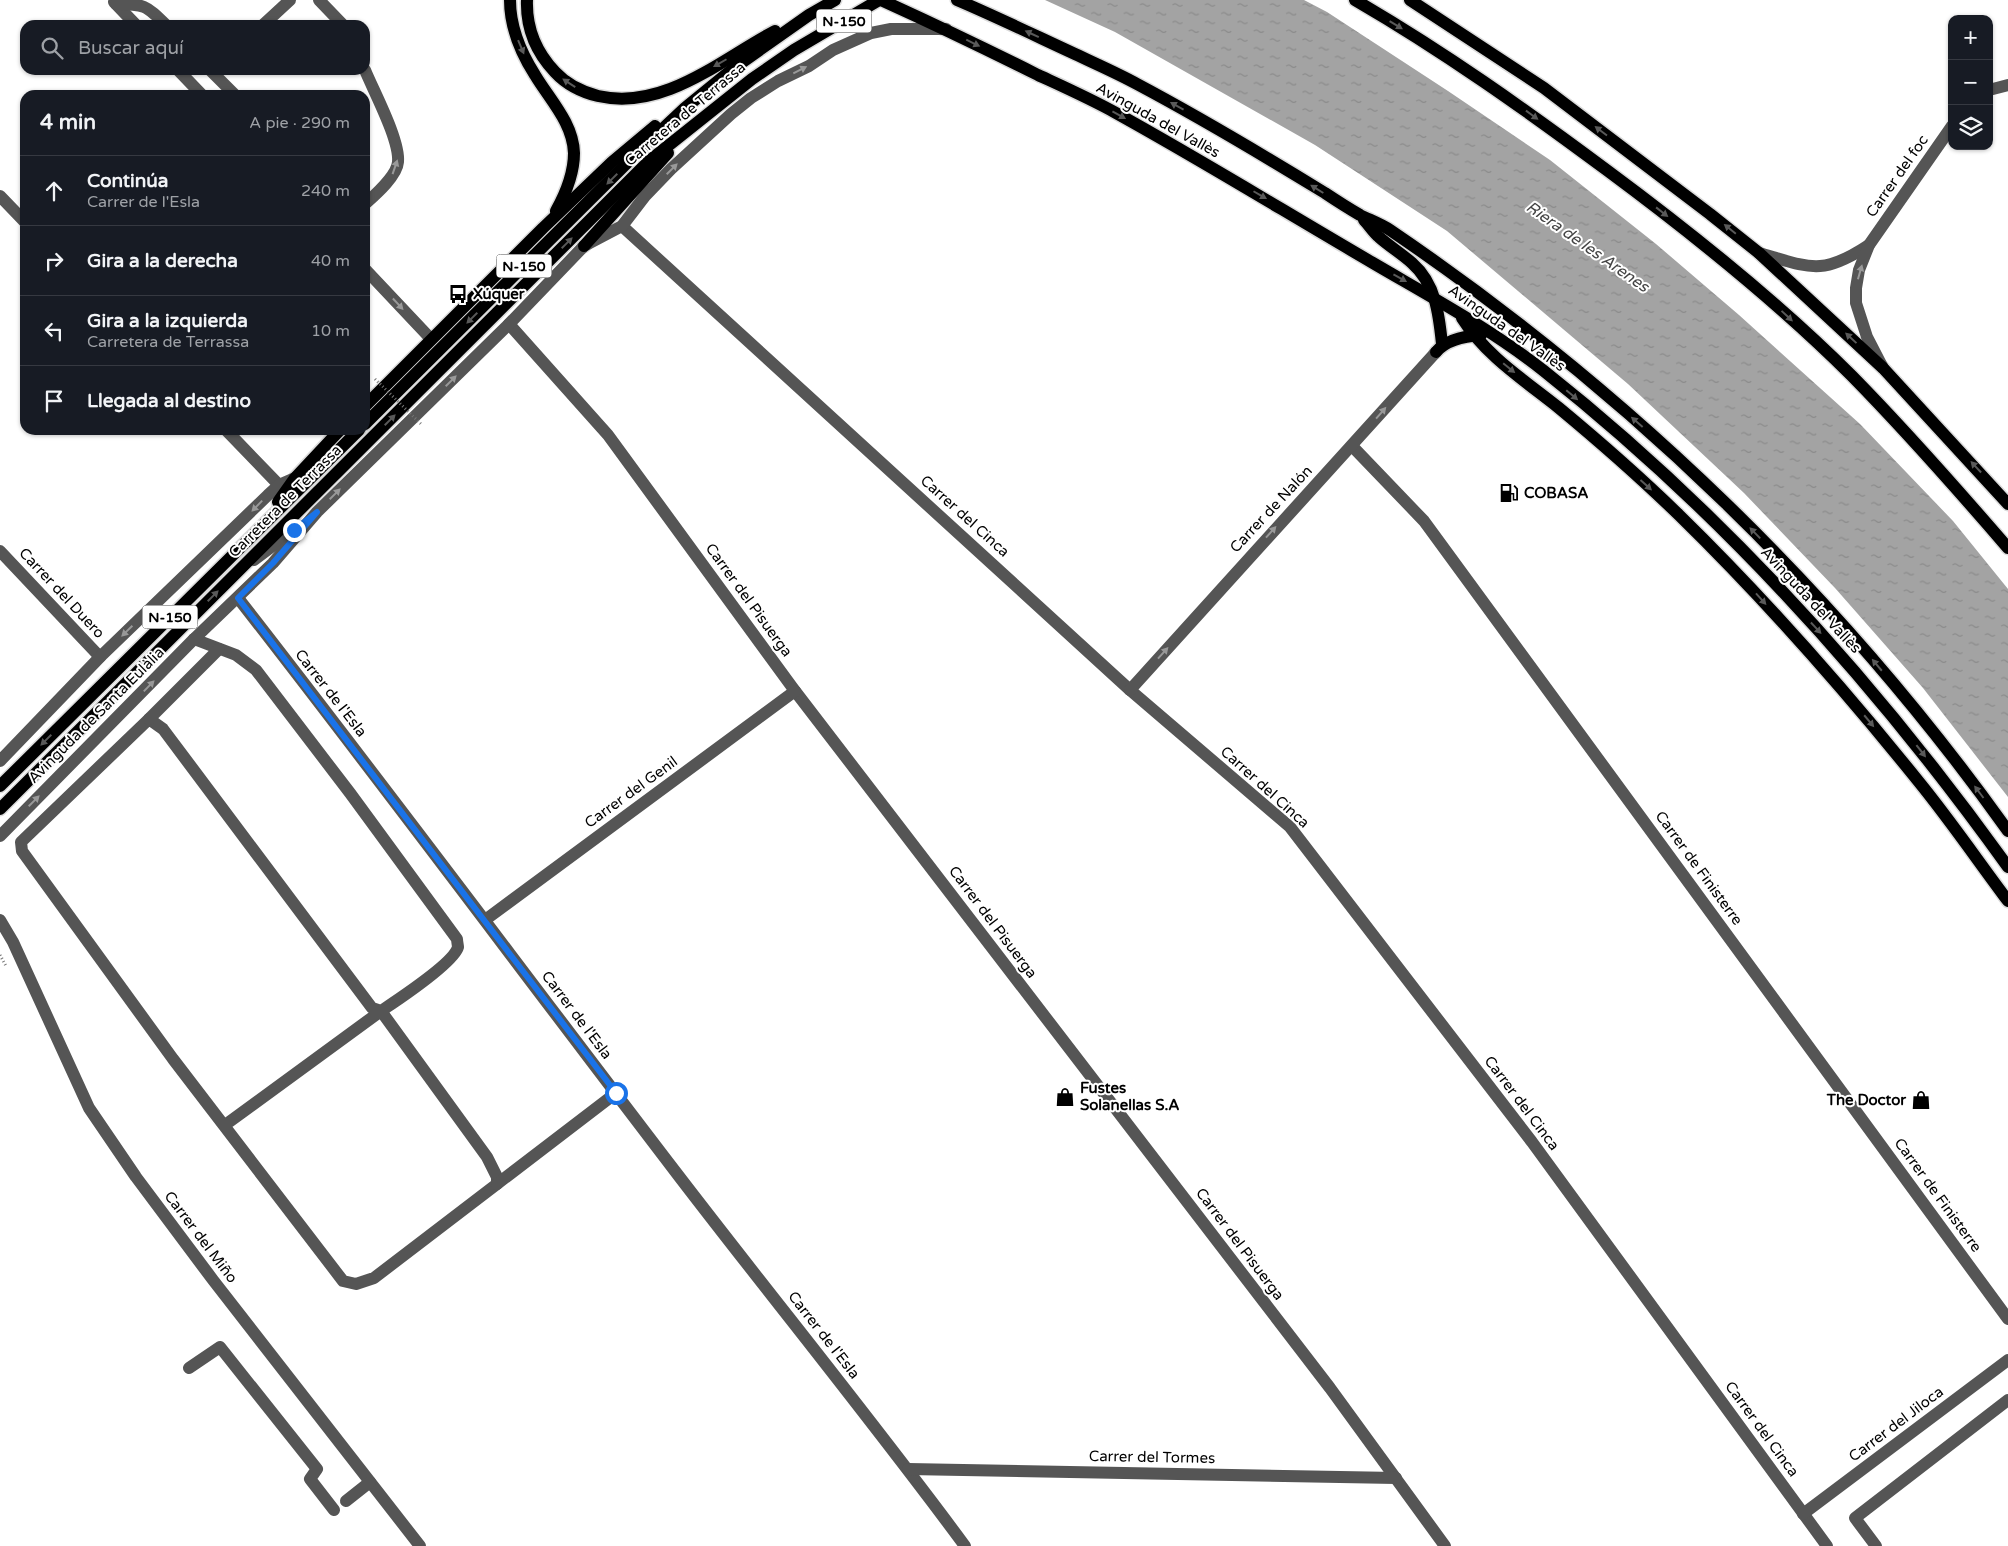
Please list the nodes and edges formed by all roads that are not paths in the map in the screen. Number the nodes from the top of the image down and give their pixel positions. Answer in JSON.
{"nodes":[{"id":1,"x":290,"y":0,"type":"edge"},
{"id":2,"x":319,"y":0,"type":"edge"},
{"id":3,"x":510,"y":0,"type":"edge"},
{"id":4,"x":527,"y":0,"type":"edge"},
{"id":5,"x":835,"y":0,"type":"edge"},
{"id":6,"x":880,"y":0,"type":"edge"},
{"id":7,"x":958,"y":0,"type":"edge"},
{"id":8,"x":1354,"y":0,"type":"edge"},
{"id":9,"x":1410,"y":0,"type":"edge"},
{"id":10,"x":114,"y":2,"type":"edge"},
{"id":11,"x":809,"y":15,"type":"junction"},
{"id":12,"x":131,"y":20,"type":"edge"},
{"id":13,"x":161,"y":20,"type":"edge"},
{"id":14,"x":268,"y":20,"type":"edge"},
{"id":15,"x":338,"y":20,"type":"edge"},
{"id":16,"x":946,"y":29,"type":"junction"},
{"id":17,"x":183,"y":75,"type":"edge"},
{"id":18,"x":217,"y":75,"type":"edge"},
{"id":19,"x":367,"y":75,"type":"edge"},
{"id":20,"x":2008,"y":85,"type":"edge"},
{"id":21,"x":1993,"y":89,"type":"edge"},
{"id":22,"x":197,"y":90,"type":"edge"},
{"id":23,"x":230,"y":90,"type":"edge"},
{"id":24,"x":684,"y":108,"type":"junction"},
{"id":25,"x":1948,"y":132,"type":"edge"},
{"id":26,"x":682,"y":136,"type":"junction"},
{"id":27,"x":0,"y":196,"type":"edge"},
{"id":28,"x":370,"y":199,"type":"edge"},
{"id":29,"x":1359,"y":214,"type":"junction"},
{"id":30,"x":20,"y":217,"type":"edge"},
{"id":31,"x":552,"y":219,"type":"junction"},
{"id":32,"x":622,"y":226,"type":"junction"},
{"id":33,"x":1870,"y":245,"type":"junction"},
{"id":34,"x":584,"y":246,"type":"junction"},
{"id":35,"x":1759,"y":253,"type":"junction"},
{"id":36,"x":370,"y":274,"type":"edge"},
{"id":37,"x":1434,"y":297,"type":"junction"},
{"id":38,"x":1459,"y":314,"type":"junction"},
{"id":39,"x":509,"y":324,"type":"junction"},
{"id":40,"x":1491,"y":334,"type":"junction"},
{"id":41,"x":1473,"y":335,"type":"junction"},
{"id":42,"x":431,"y":339,"type":"junction"},
{"id":43,"x":1439,"y":348,"type":"junction"},
{"id":44,"x":1882,"y":368,"type":"junction"},
{"id":45,"x":370,"y":401,"type":"edge"},
{"id":46,"x":370,"y":419,"type":"edge"},
{"id":47,"x":231,"y":435,"type":"edge"},
{"id":48,"x":335,"y":435,"type":"edge"},
{"id":49,"x":354,"y":435,"type":"edge"},
{"id":50,"x":1352,"y":446,"type":"junction"},
{"id":51,"x":295,"y":478,"type":"junction"},
{"id":52,"x":279,"y":484,"type":"junction"},
{"id":53,"x":2008,"y":504,"type":"edge"},
{"id":54,"x":317,"y":512,"type":"junction"},
{"id":55,"x":260,"y":528,"type":"junction"},
{"id":56,"x":2008,"y":548,"type":"edge"},
{"id":57,"x":0,"y":551,"type":"edge"},
{"id":58,"x":234,"y":575,"type":"junction"},
{"id":59,"x":238,"y":598,"type":"junction"},
{"id":60,"x":194,"y":639,"type":"junction"},
{"id":61,"x":219,"y":649,"type":"junction"},
{"id":62,"x":100,"y":658,"type":"junction"},
{"id":63,"x":1130,"y":690,"type":"junction"},
{"id":64,"x":796,"y":691,"type":"junction"},
{"id":65,"x":149,"y":719,"type":"junction"},
{"id":66,"x":0,"y":761,"type":"edge"},
{"id":67,"x":0,"y":786,"type":"edge"},
{"id":68,"x":0,"y":809,"type":"edge"},
{"id":69,"x":2008,"y":831,"type":"edge"},
{"id":70,"x":0,"y":836,"type":"edge"},
{"id":71,"x":2008,"y":867,"type":"edge"},
{"id":72,"x":2008,"y":901,"type":"edge"},
{"id":73,"x":0,"y":920,"type":"edge"},
{"id":74,"x":485,"y":920,"type":"junction"},
{"id":75,"x":381,"y":1011,"type":"junction"},
{"id":76,"x":616,"y":1093,"type":"junction"},
{"id":77,"x":225,"y":1125,"type":"junction"},
{"id":78,"x":497,"y":1184,"type":"junction"},
{"id":79,"x":2008,"y":1319,"type":"edge"},
{"id":80,"x":2008,"y":1360,"type":"edge"},
{"id":81,"x":189,"y":1368,"type":"dead end"},
{"id":82,"x":2008,"y":1400,"type":"edge"},
{"id":83,"x":908,"y":1469,"type":"junction"},
{"id":84,"x":1396,"y":1478,"type":"junction"},
{"id":85,"x":370,"y":1482,"type":"junction"},
{"id":86,"x":346,"y":1501,"type":"dead end"},
{"id":87,"x":334,"y":1510,"type":"dead end"},
{"id":88,"x":1803,"y":1514,"type":"junction"},
{"id":89,"x":420,"y":1546,"type":"edge"},
{"id":90,"x":965,"y":1546,"type":"edge"},
{"id":91,"x":1446,"y":1546,"type":"edge"},
{"id":92,"x":1828,"y":1546,"type":"edge"},
{"id":93,"x":1876,"y":1546,"type":"edge"}],
"edges":[{"from":1,"to":14,"type":"street"},
{"from":2,"to":15,"type":"street"},
{"from":3,"to":31,"type":"main road","one_way":true},
{"from":11,"to":4,"type":"main road","one_way":true},
{"from":5,"to":11,"type":"main road","name":"Carretera de Terrassa","number":"N-150"},
{"from":6,"to":16,"type":"main road","name":"Avinguda del Vallès"},
{"from":6,"to":26,"type":"main road","name":"Carretera de Terrassa","number":"N-150"},
{"from":29,"to":7,"type":"main road","name":"Avinguda del Vallès","one_way":true},
{"from":8,"to":56,"type":"main road","one_way":true},
{"from":35,"to":9,"type":"main road","one_way":true},
{"from":10,"to":12,"type":"street"},
{"from":10,"to":13,"type":"street"},
{"from":11,"to":24,"type":"main road","name":"Carretera de Terrassa","number":"N-150"},
{"from":32,"to":16,"type":"street","name":"Avinguda de Santa Eulàlia","one_way":true},
{"from":16,"to":37,"type":"main road","name":"Avinguda del Vallès","one_way":true},
{"from":17,"to":22,"type":"street"},
{"from":18,"to":23,"type":"street"},
{"from":28,"to":19,"type":"street","one_way":true},
{"from":20,"to":21,"type":"street"},
{"from":24,"to":31,"type":"main road"},
{"from":24,"to":46,"type":"main road","name":"Carretera de Terrassa","number":"N-150","one_way":true},
{"from":25,"to":33,"type":"street","name":"Carrer del foc"},
{"from":26,"to":34,"type":"main road"},
{"from":58,"to":26,"type":"main road","name":"Carretera de Terrassa","number":"N-150","one_way":true},
{"from":27,"to":30,"type":"street"},
{"from":29,"to":37,"type":"main road"},
{"from":69,"to":29,"type":"main road","name":"Avinguda del Vallès","one_way":true},
{"from":31,"to":42,"type":"main road"},
{"from":32,"to":34,"type":"street","name":"Avinguda de Santa Eulàlia"},
{"from":32,"to":63,"type":"street","name":"Carrer del Cinca"},
{"from":33,"to":35,"type":"street","name":"Carrer del foc"},
{"from":44,"to":33,"type":"street","name":"Carrer del foc","one_way":true},
{"from":34,"to":39,"type":"street","name":"Avinguda de Santa Eulàlia"},
{"from":44,"to":35,"type":"main road","one_way":true},
{"from":36,"to":42,"type":"street","one_way":true},
{"from":37,"to":38,"type":"main road","name":"Avinguda del Vallès"},
{"from":37,"to":43,"type":"main road"},
{"from":38,"to":40,"type":"main road","name":"Avinguda del Vallès"},
{"from":38,"to":41,"type":"main road"},
{"from":54,"to":39,"type":"street","name":"Avinguda de Santa Eulàlia","one_way":true},
{"from":39,"to":64,"type":"street","name":"Carrer del Pisuerga"},
{"from":40,"to":41,"type":"main road"},
{"from":40,"to":71,"type":"main road","name":"Avinguda del Vallès","one_way":true},
{"from":41,"to":43,"type":"main road"},
{"from":41,"to":72,"type":"main road","one_way":true},
{"from":42,"to":45,"type":"main road"},
{"from":50,"to":43,"type":"street","name":"Carrer de Nalón","one_way":true},
{"from":53,"to":44,"type":"main road","one_way":true},
{"from":47,"to":52,"type":"street"},
{"from":48,"to":51,"type":"main road"},
{"from":49,"to":55,"type":"main road","name":"Carretera de Terrassa","number":"N-150"},
{"from":63,"to":50,"type":"street","name":"Carrer de Nalón","one_way":true},
{"from":50,"to":79,"type":"street","name":"Carrer de Finisterre"},
{"from":51,"to":52,"type":"street"},
{"from":51,"to":55,"type":"main road"},
{"from":52,"to":62,"type":"street","one_way":true},
{"from":54,"to":58,"type":"street","name":"Carretera de Terrassa"},
{"from":54,"to":59,"type":"street","name":"Avinguda de Santa Eulàlia"},
{"from":55,"to":67,"type":"main road","name":"Carretera de Terrassa","number":"N-150","one_way":true},
{"from":57,"to":62,"type":"street","name":"Carrer del Duero"},
{"from":68,"to":58,"type":"main road","name":"Carretera de Terrassa","number":"N-150","one_way":true},
{"from":59,"to":60,"type":"street","name":"Avinguda de Santa Eulàlia"},
{"from":59,"to":74,"type":"street","name":"Carrer de l'Esla"},
{"from":60,"to":61,"type":"street"},
{"from":70,"to":60,"type":"street","name":"Avinguda de Santa Eulàlia","one_way":true},
{"from":61,"to":65,"type":"street"},
{"from":61,"to":75,"type":"street"},
{"from":62,"to":66,"type":"street"},
{"from":63,"to":88,"type":"street","name":"Carrer del Cinca"},
{"from":64,"to":74,"type":"street","name":"Carrer del Genil"},
{"from":64,"to":84,"type":"street","name":"Carrer del Pisuerga"},
{"from":65,"to":75,"type":"street"},
{"from":65,"to":77,"type":"street"},
{"from":73,"to":85,"type":"street","name":"Carrer del Miño"},
{"from":74,"to":76,"type":"street","name":"Carrer de l'Esla"},
{"from":75,"to":77,"type":"street"},
{"from":75,"to":78,"type":"street"},
{"from":76,"to":78,"type":"street"},
{"from":76,"to":83,"type":"street","name":"Carrer de l'Esla"},
{"from":77,"to":78,"type":"street"},
{"from":80,"to":88,"type":"street","name":"Carrer del Jiloca"},
{"from":81,"to":87,"type":"street"},
{"from":82,"to":93,"type":"street"},
{"from":83,"to":84,"type":"street","name":"Carrer del Tormes"},
{"from":83,"to":90,"type":"street","name":"Carrer de l'Esla"},
{"from":84,"to":91,"type":"street","name":"Carrer del Pisuerga"},
{"from":85,"to":86,"type":"street"},
{"from":85,"to":89,"type":"street","name":"Carrer del Miño"},
{"from":88,"to":92,"type":"street","name":"Carrer del Cinca"}]}
